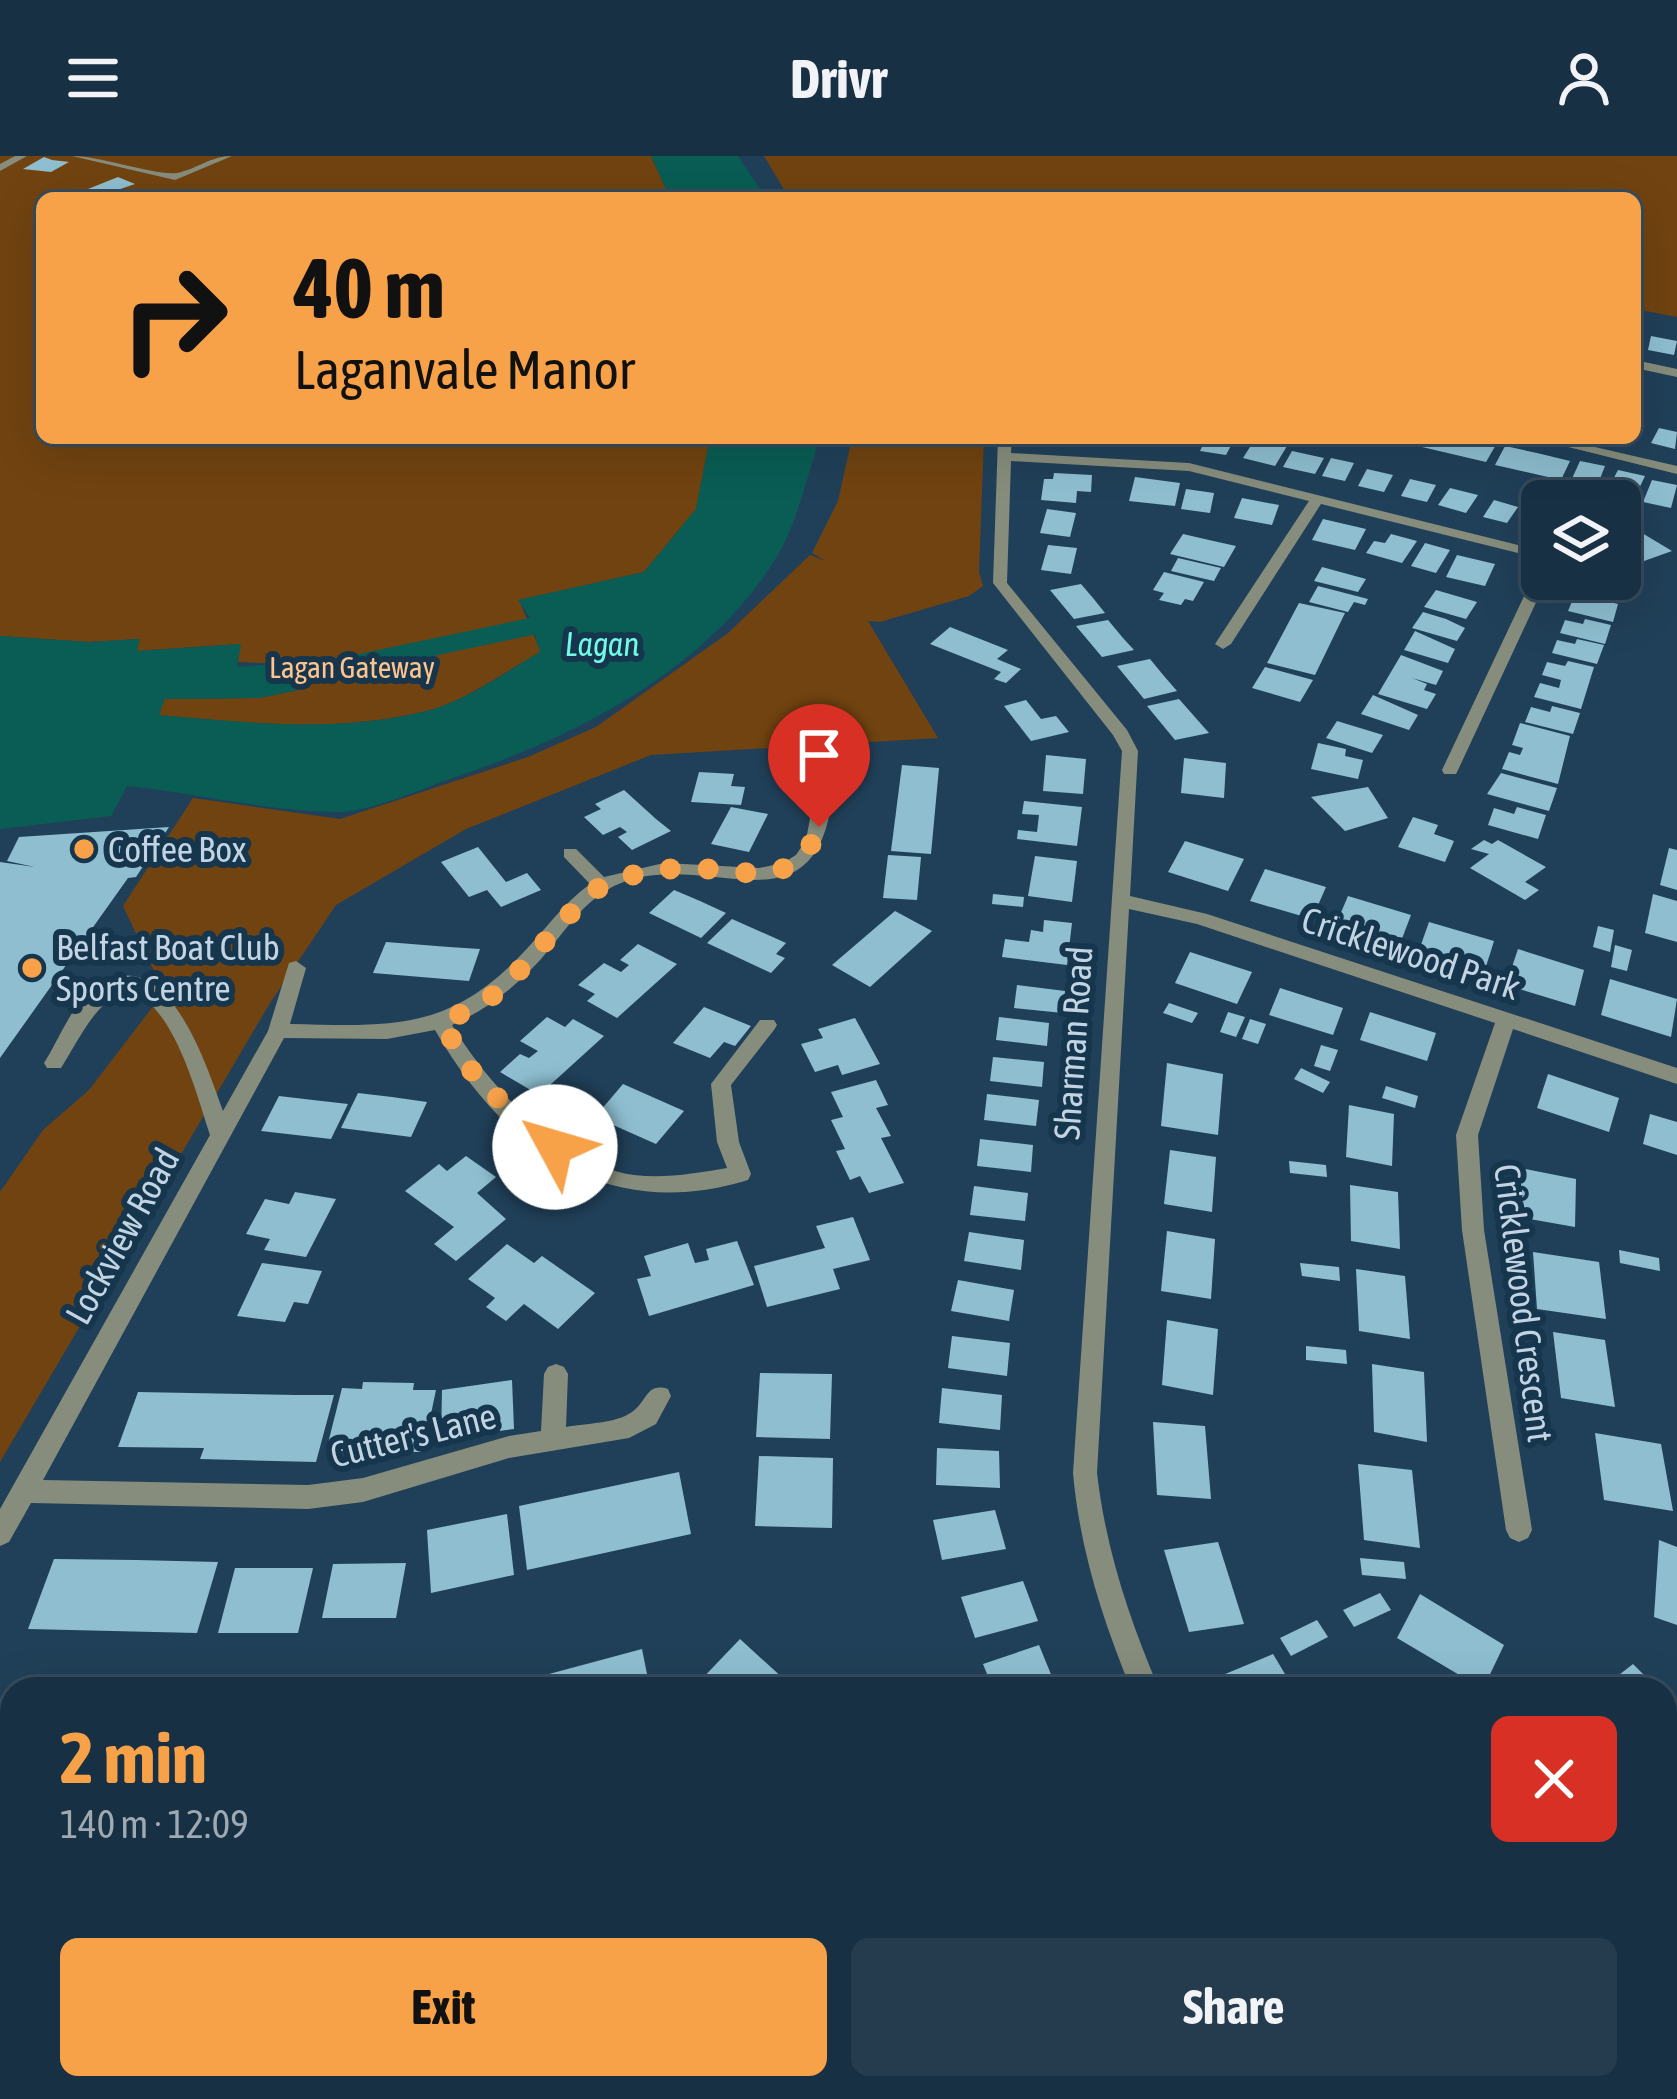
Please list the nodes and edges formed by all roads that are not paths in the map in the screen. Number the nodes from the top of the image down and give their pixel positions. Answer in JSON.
{"nodes":[{"id":1,"x":22,"y":156,"type":"edge"},
{"id":2,"x":77,"y":156,"type":"edge"},
{"id":3,"x":227,"y":156,"type":"edge"},
{"id":4,"x":0,"y":168,"type":"edge"},
{"id":5,"x":1641,"y":365,"type":"edge"},
{"id":6,"x":1677,"y":373,"type":"edge"},
{"id":7,"x":1565,"y":444,"type":"edge"},
{"id":8,"x":1005,"y":448,"type":"edge"},
{"id":9,"x":1677,"y":470,"type":"edge"},
{"id":10,"x":1318,"y":498,"type":"junction"},
{"id":11,"x":1521,"y":550,"type":"edge"},
{"id":12,"x":1529,"y":600,"type":"edge"},
{"id":13,"x":1223,"y":644,"type":"dead end"},
{"id":14,"x":1450,"y":770,"type":"dead end"},
{"id":15,"x":824,"y":792,"type":"dead end"},
{"id":16,"x":570,"y":853,"type":"dead end"},
{"id":17,"x":601,"y":886,"type":"junction"},
{"id":18,"x":1123,"y":901,"type":"junction"},
{"id":19,"x":296,"y":968,"type":"dead end"},
{"id":20,"x":1506,"y":1019,"type":"junction"},
{"id":21,"x":442,"y":1024,"type":"junction"},
{"id":22,"x":767,"y":1025,"type":"dead end"},
{"id":23,"x":278,"y":1031,"type":"junction"},
{"id":24,"x":54,"y":1063,"type":"dead end"},
{"id":25,"x":1677,"y":1076,"type":"edge"},
{"id":26,"x":220,"y":1134,"type":"junction"},
{"id":27,"x":556,"y":1374,"type":"dead end"},
{"id":28,"x":659,"y":1396,"type":"dead end"},
{"id":29,"x":553,"y":1440,"type":"junction"},
{"id":30,"x":24,"y":1491,"type":"junction"},
{"id":31,"x":1519,"y":1530,"type":"dead end"},
{"id":32,"x":0,"y":1534,"type":"edge"},
{"id":33,"x":1140,"y":1677,"type":"edge"}],
"edges":[{"from":1,"to":4,"type":"street"},
{"from":2,"to":3,"type":"street"},
{"from":5,"to":6,"type":"street"},
{"from":7,"to":9,"type":"street"},
{"from":8,"to":10,"type":"street"},
{"from":8,"to":18,"type":"street","name":"Sharman Road"},
{"from":10,"to":11,"type":"street"},
{"from":10,"to":13,"type":"street"},
{"from":12,"to":14,"type":"street"},
{"from":15,"to":17,"type":"street"},
{"from":16,"to":17,"type":"street"},
{"from":17,"to":21,"type":"street"},
{"from":18,"to":20,"type":"street","name":"Cricklewood Park"},
{"from":18,"to":33,"type":"street","name":"Sharman Road"},
{"from":19,"to":23,"type":"street","name":"Lockview Road"},
{"from":20,"to":25,"type":"street","name":"Cricklewood Park"},
{"from":20,"to":31,"type":"street","name":"Cricklewood Crescent"},
{"from":21,"to":22,"type":"street"},
{"from":21,"to":23,"type":"street"},
{"from":23,"to":26,"type":"street","name":"Lockview Road"},
{"from":24,"to":26,"type":"street"},
{"from":26,"to":30,"type":"street","name":"Lockview Road"},
{"from":27,"to":29,"type":"street"},
{"from":28,"to":29,"type":"street","name":"Cutter's Lane"},
{"from":29,"to":30,"type":"street","name":"Cutter's Lane"},
{"from":30,"to":32,"type":"street","name":"Lockview Road"}]}
